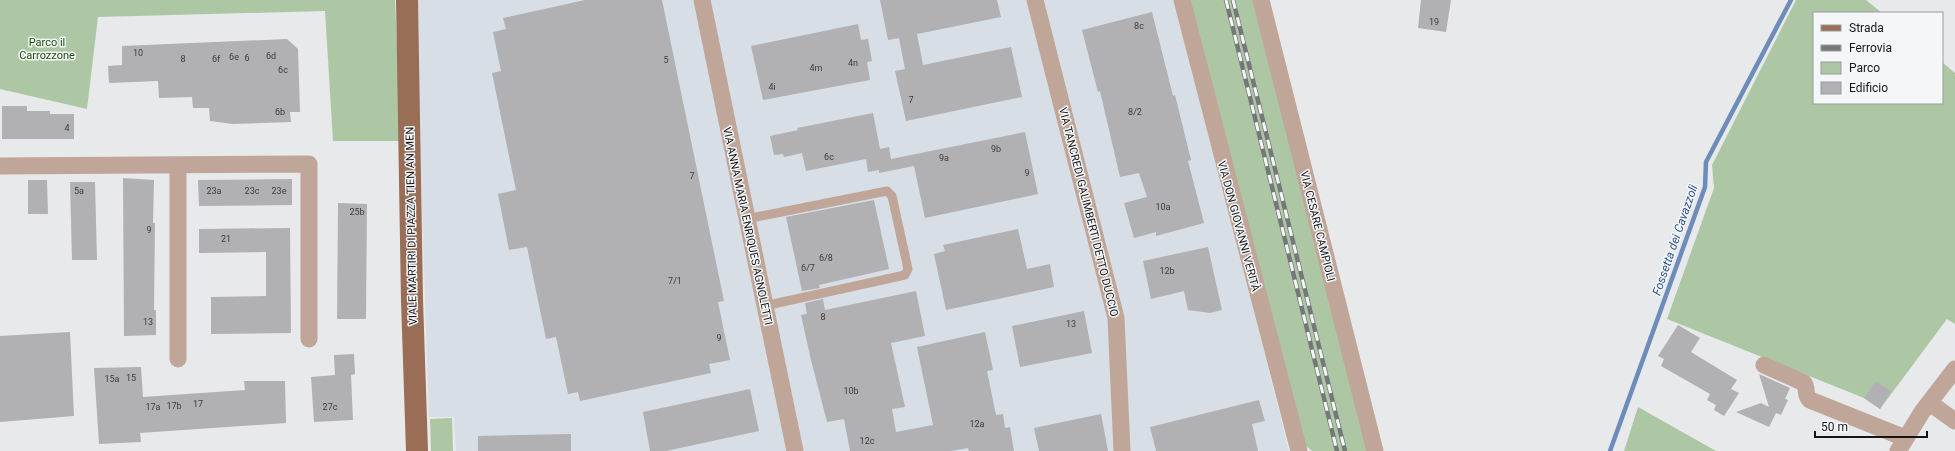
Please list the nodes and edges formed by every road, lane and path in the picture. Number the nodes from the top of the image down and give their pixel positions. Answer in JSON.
{"nodes":[{"id":1,"x":407,"y":0,"type":"edge"},
{"id":2,"x":702,"y":0,"type":"edge"},
{"id":3,"x":1035,"y":0,"type":"edge"},
{"id":4,"x":1182,"y":0,"type":"edge"},
{"id":5,"x":1261,"y":0,"type":"edge"},
{"id":6,"x":178,"y":165,"type":"junction"},
{"id":7,"x":0,"y":166,"type":"edge"},
{"id":8,"x":746,"y":219,"type":"junction"},
{"id":9,"x":764,"y":306,"type":"junction"},
{"id":10,"x":309,"y":339,"type":"dead end"},
{"id":11,"x":178,"y":359,"type":"dead end"},
{"id":12,"x":1764,"y":365,"type":"dead end"},
{"id":13,"x":1955,"y":369,"type":"edge"},
{"id":14,"x":1930,"y":403,"type":"junction"},
{"id":15,"x":1955,"y":421,"type":"edge"},
{"id":16,"x":1901,"y":444,"type":"edge"},
{"id":17,"x":417,"y":451,"type":"edge"},
{"id":18,"x":795,"y":451,"type":"edge"},
{"id":19,"x":1122,"y":451,"type":"edge"},
{"id":20,"x":1299,"y":451,"type":"edge"},
{"id":21,"x":1375,"y":451,"type":"edge"}],
"edges":[{"from":1,"to":17,"type":"main road","name":"VIALE MARTIRI DI PIAZZA TIEN AN MEN"},
{"from":2,"to":8,"type":"street","name":"VIA ANNA MARIA ENRIQUES AGNOLETTI"},
{"from":3,"to":19,"type":"street","name":"VIA TANCREDI GALIMBERTI DETTO DUCCIO"},
{"from":4,"to":20,"type":"street","name":"VIA DON GIOVANNI VERITÀ"},
{"from":5,"to":21,"type":"street","name":"VIA CESARE CAMPIOLI"},
{"from":6,"to":7,"type":"street"},
{"from":6,"to":10,"type":"street"},
{"from":6,"to":11,"type":"street"},
{"from":8,"to":9,"type":"street","name":"VIA ANNA MARIA ENRIQUES AGNOLETTI"},
{"from":8,"to":9,"type":"lane"},
{"from":9,"to":18,"type":"street","name":"VIA ANNA MARIA ENRIQUES AGNOLETTI"},
{"from":12,"to":16,"type":"street"},
{"from":13,"to":14,"type":"street"},
{"from":14,"to":15,"type":"street"},
{"from":14,"to":16,"type":"street"}]}
